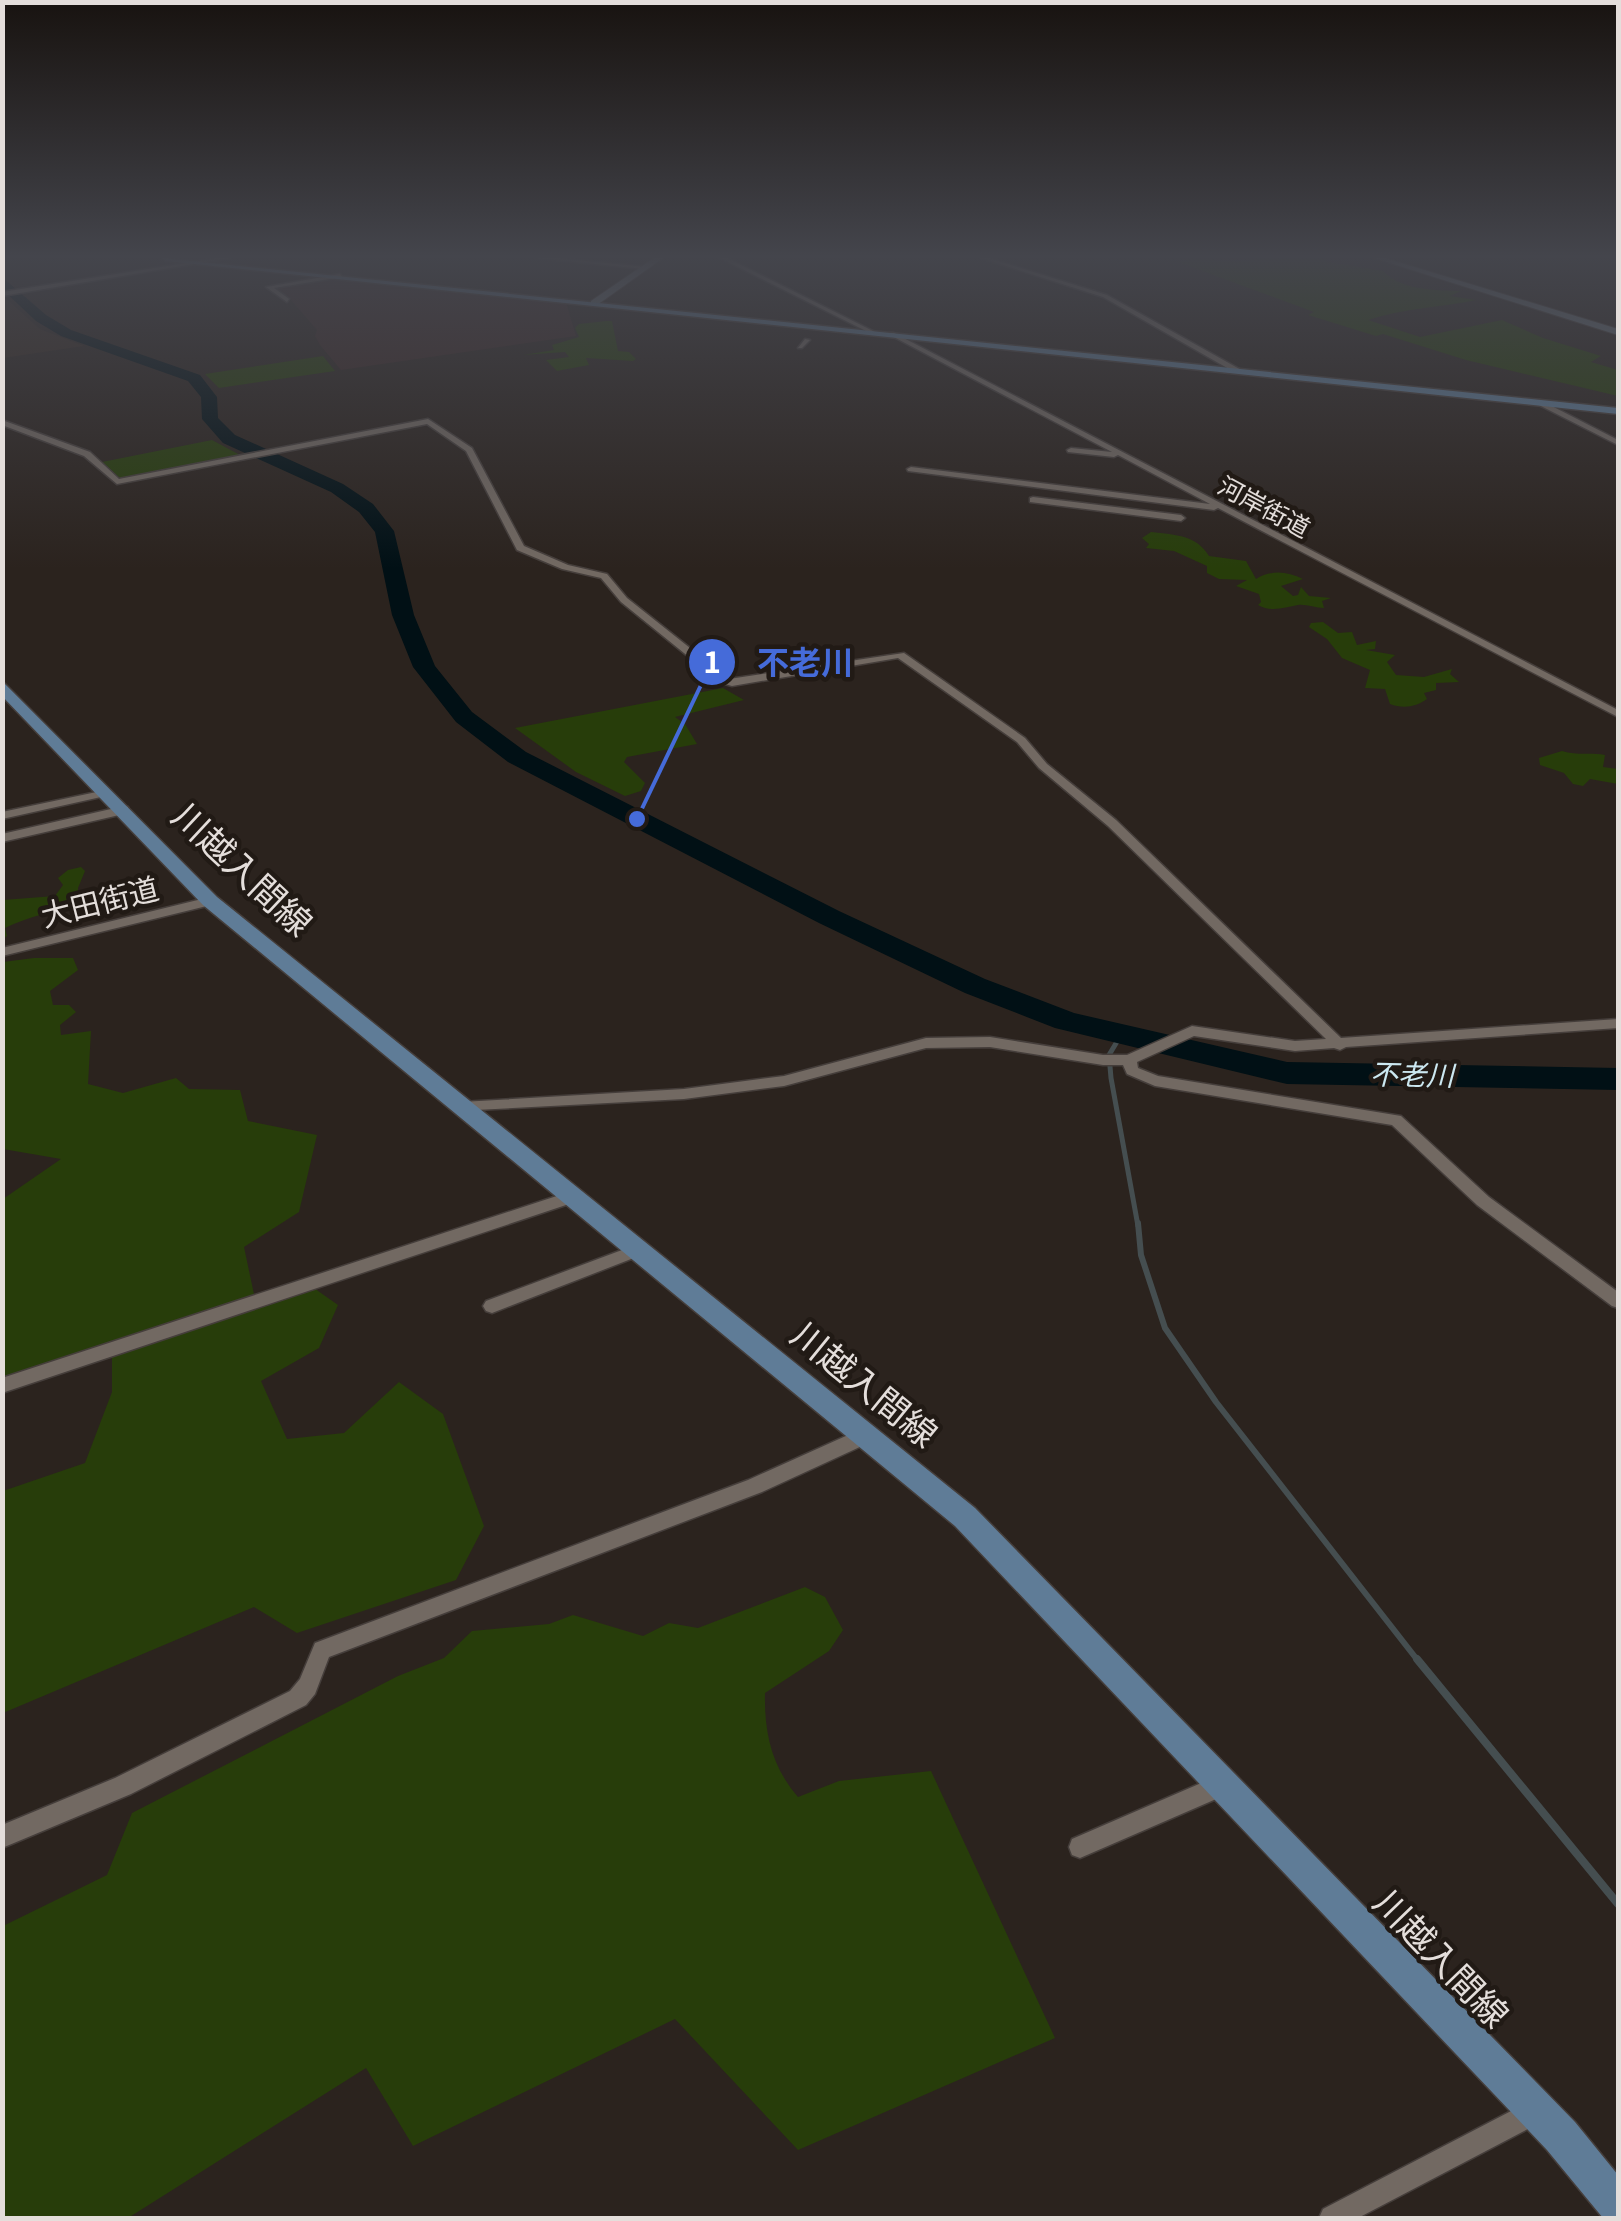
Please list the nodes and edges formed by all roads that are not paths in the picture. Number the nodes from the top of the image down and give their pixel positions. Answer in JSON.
{"nodes":[{"id":1,"x":944,"y":362,"type":"edge"},
{"id":2,"x":1152,"y":362,"type":"edge"},
{"id":3,"x":1223,"y":362,"type":"edge"},
{"id":4,"x":1240,"y":371,"type":"junction"},
{"id":5,"x":1540,"y":402,"type":"junction"},
{"id":6,"x":1618,"y":411,"type":"edge"},
{"id":7,"x":2,"y":422,"type":"edge"},
{"id":8,"x":1596,"y":432,"type":"junction"},
{"id":9,"x":1618,"y":434,"type":"edge"},
{"id":10,"x":1618,"y":444,"type":"edge"},
{"id":11,"x":1071,"y":450,"type":"dead end"},
{"id":12,"x":1123,"y":456,"type":"junction"},
{"id":13,"x":911,"y":469,"type":"dead end"},
{"id":14,"x":1066,"y":489,"type":"junction"},
{"id":15,"x":1033,"y":500,"type":"dead end"},
{"id":16,"x":1172,"y":502,"type":"junction"},
{"id":17,"x":1059,"y":503,"type":"junction"},
{"id":18,"x":1224,"y":508,"type":"junction"},
{"id":19,"x":1166,"y":516,"type":"junction"},
{"id":20,"x":1181,"y":518,"type":"dead end"},
{"id":21,"x":2,"y":686,"type":"edge"},
{"id":22,"x":1618,"y":714,"type":"edge"},
{"id":23,"x":115,"y":802,"type":"junction"},
{"id":24,"x":2,"y":816,"type":"edge"},
{"id":25,"x":2,"y":838,"type":"edge"},
{"id":26,"x":210,"y":901,"type":"junction"},
{"id":27,"x":2,"y":952,"type":"edge"},
{"id":28,"x":1618,"y":1024,"type":"edge"},
{"id":29,"x":1340,"y":1045,"type":"junction"},
{"id":30,"x":1128,"y":1060,"type":"junction"},
{"id":31,"x":461,"y":1107,"type":"junction"},
{"id":32,"x":572,"y":1198,"type":"junction"},
{"id":33,"x":638,"y":1250,"type":"junction"},
{"id":34,"x":1618,"y":1301,"type":"edge"},
{"id":35,"x":492,"y":1306,"type":"dead end"},
{"id":36,"x":2,"y":1386,"type":"edge"},
{"id":37,"x":868,"y":1434,"type":"junction"},
{"id":38,"x":1222,"y":1785,"type":"junction"},
{"id":39,"x":2,"y":1837,"type":"edge"},
{"id":40,"x":1080,"y":1848,"type":"dead end"},
{"id":41,"x":1536,"y":2111,"type":"junction"},
{"id":42,"x":1618,"y":2206,"type":"edge"},
{"id":43,"x":1332,"y":2218,"type":"edge"}],
"edges":[{"from":1,"to":12,"type":"street","name":"河岸街道"},
{"from":2,"to":4,"type":"main road"},
{"from":3,"to":4,"type":"street"},
{"from":4,"to":5,"type":"main road"},
{"from":5,"to":6,"type":"main road"},
{"from":5,"to":8,"type":"street"},
{"from":7,"to":29,"type":"street"},
{"from":8,"to":9,"type":"street"},
{"from":8,"to":10,"type":"street"},
{"from":11,"to":12,"type":"street"},
{"from":12,"to":18,"type":"street","name":"河岸街道"},
{"from":13,"to":14,"type":"street"},
{"from":14,"to":16,"type":"street"},
{"from":14,"to":17,"type":"street"},
{"from":15,"to":17,"type":"street"},
{"from":16,"to":18,"type":"street"},
{"from":16,"to":19,"type":"street"},
{"from":17,"to":19,"type":"street"},
{"from":18,"to":22,"type":"street","name":"河岸街道"},
{"from":19,"to":20,"type":"street"},
{"from":21,"to":23,"type":"main road","name":"川越入間線"},
{"from":23,"to":24,"type":"street"},
{"from":23,"to":25,"type":"street"},
{"from":23,"to":26,"type":"main road","name":"川越入間線"},
{"from":26,"to":27,"type":"street","name":"大田街道"},
{"from":26,"to":31,"type":"main road","name":"川越入間線"},
{"from":28,"to":29,"type":"street"},
{"from":29,"to":30,"type":"street"},
{"from":30,"to":31,"type":"street"},
{"from":30,"to":34,"type":"street"},
{"from":31,"to":32,"type":"main road","name":"川越入間線"},
{"from":32,"to":33,"type":"main road","name":"川越入間線"},
{"from":32,"to":36,"type":"street"},
{"from":33,"to":35,"type":"street"},
{"from":33,"to":37,"type":"main road","name":"川越入間線"},
{"from":37,"to":38,"type":"main road","name":"川越入間線"},
{"from":37,"to":39,"type":"street"},
{"from":38,"to":40,"type":"street"},
{"from":38,"to":41,"type":"main road","name":"川越入間線"},
{"from":41,"to":42,"type":"main road","name":"川越入間線"},
{"from":41,"to":43,"type":"street"}]}
